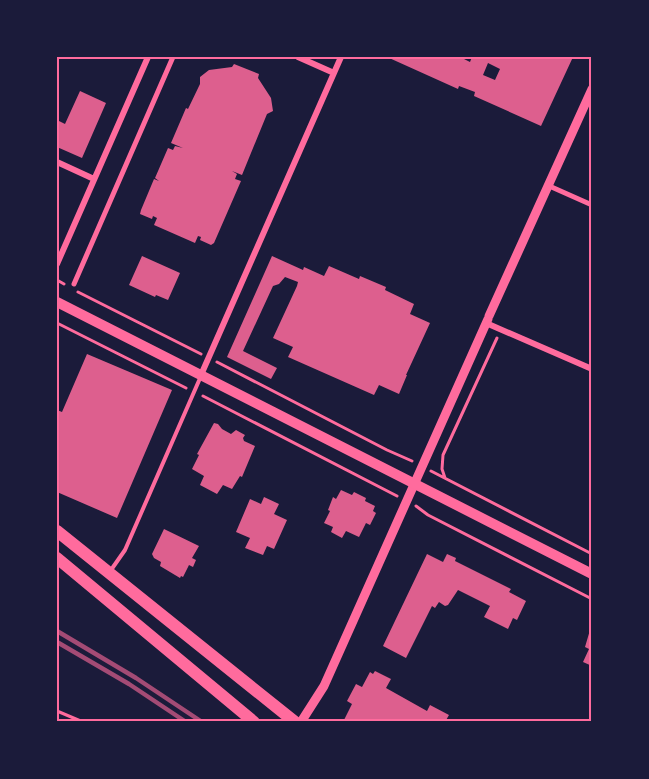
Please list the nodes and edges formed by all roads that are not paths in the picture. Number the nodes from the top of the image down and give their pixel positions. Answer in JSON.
{"nodes":[{"id":1,"x":147,"y":57,"type":"edge"},
{"id":2,"x":173,"y":57,"type":"edge"},
{"id":3,"x":298,"y":57,"type":"edge"},
{"id":4,"x":341,"y":57,"type":"edge"},
{"id":5,"x":334,"y":73,"type":"junction"},
{"id":6,"x":592,"y":89,"type":"edge"},
{"id":7,"x":57,"y":162,"type":"edge"},
{"id":8,"x":94,"y":179,"type":"junction"},
{"id":9,"x":547,"y":185,"type":"junction"},
{"id":10,"x":592,"y":205,"type":"edge"},
{"id":11,"x":57,"y":264,"type":"edge"},
{"id":12,"x":73,"y":286,"type":"road end"},
{"id":13,"x":57,"y":302,"type":"edge"},
{"id":14,"x":488,"y":319,"type":"junction"},
{"id":15,"x":592,"y":369,"type":"edge"},
{"id":16,"x":201,"y":375,"type":"junction"},
{"id":17,"x":416,"y":485,"type":"junction"},
{"id":18,"x":57,"y":531,"type":"edge"},
{"id":19,"x":57,"y":558,"type":"edge"},
{"id":20,"x":109,"y":572,"type":"junction"},
{"id":21,"x":592,"y":574,"type":"edge"},
{"id":22,"x":254,"y":722,"type":"edge"},
{"id":23,"x":295,"y":722,"type":"edge"},
{"id":24,"x":301,"y":722,"type":"edge"}],
"edges":[{"from":1,"to":8,"type":"street"},
{"from":2,"to":12,"type":"street"},
{"from":3,"to":5,"type":"street"},
{"from":4,"to":5,"type":"street"},
{"from":5,"to":16,"type":"street"},
{"from":6,"to":9,"type":"street"},
{"from":7,"to":8,"type":"street"},
{"from":8,"to":11,"type":"street"},
{"from":9,"to":10,"type":"street"},
{"from":9,"to":14,"type":"street"},
{"from":13,"to":16,"type":"main road"},
{"from":14,"to":15,"type":"street"},
{"from":14,"to":17,"type":"street"},
{"from":16,"to":17,"type":"main road"},
{"from":16,"to":20,"type":"lane"},
{"from":17,"to":21,"type":"main road"},
{"from":17,"to":24,"type":"street"},
{"from":18,"to":20,"type":"main road"},
{"from":19,"to":22,"type":"main road"},
{"from":20,"to":23,"type":"main road"}]}
